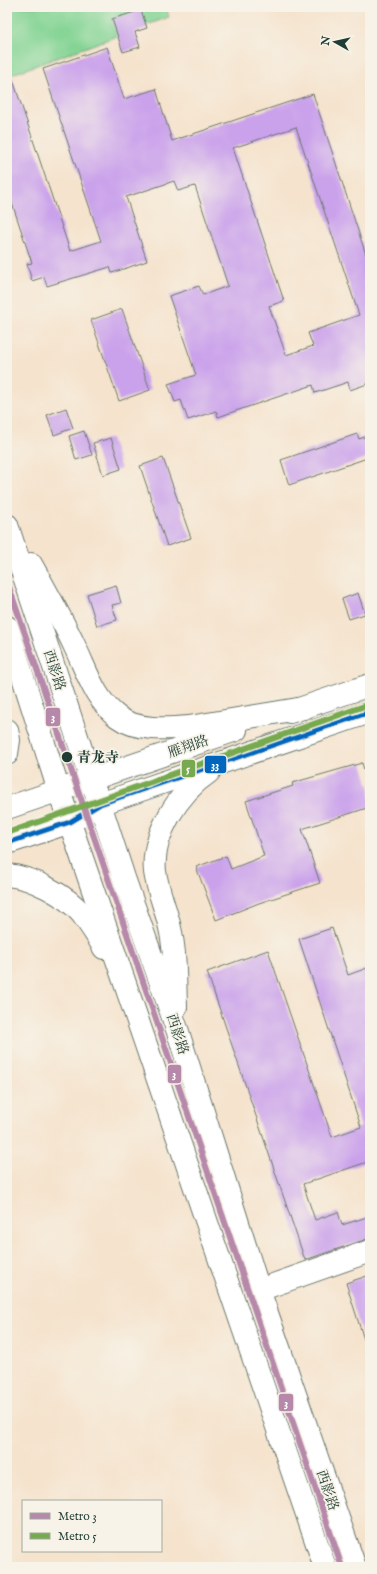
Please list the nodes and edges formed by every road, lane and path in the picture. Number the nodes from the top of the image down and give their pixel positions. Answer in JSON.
{"nodes":[{"id":1,"x":7,"y":518,"type":"edge"},
{"id":2,"x":7,"y":525,"type":"edge"},
{"id":3,"x":7,"y":627,"type":"edge"},
{"id":4,"x":370,"y":685,"type":"edge"},
{"id":5,"x":304,"y":708,"type":"junction"},
{"id":6,"x":370,"y":712,"type":"edge"},
{"id":7,"x":7,"y":730,"type":"edge"},
{"id":8,"x":7,"y":754,"type":"edge"},
{"id":9,"x":226,"y":761,"type":"junction"},
{"id":10,"x":91,"y":779,"type":"junction"},
{"id":11,"x":59,"y":791,"type":"junction"},
{"id":12,"x":100,"y":804,"type":"junction"},
{"id":13,"x":7,"y":808,"type":"edge"},
{"id":14,"x":70,"y":822,"type":"junction"},
{"id":15,"x":7,"y":843,"type":"edge"},
{"id":16,"x":7,"y":875,"type":"edge"},
{"id":17,"x":128,"y":993,"type":"junction"},
{"id":18,"x":178,"y":1032,"type":"junction"},
{"id":19,"x":370,"y":1251,"type":"edge"},
{"id":20,"x":259,"y":1290,"type":"junction"},
{"id":21,"x":325,"y":1567,"type":"edge"},
{"id":22,"x":355,"y":1567,"type":"edge"}],
"edges":[{"from":1,"to":5,"type":"main road"},
{"from":2,"to":10,"type":"main road","name":"西影路"},
{"from":3,"to":11,"type":"main road","name":"西影路"},
{"from":4,"to":5,"type":"main road","name":"雁翔路"},
{"from":5,"to":10,"type":"main road","name":"雁翔路"},
{"from":6,"to":9,"type":"main road","name":"雁翔路"},
{"from":7,"to":8,"type":"main road"},
{"from":9,"to":12,"type":"main road","name":"雁翔路"},
{"from":9,"to":18,"type":"main road"},
{"from":10,"to":11,"type":"main road","name":"雁翔路"},
{"from":10,"to":12,"type":"main road","name":"西影路"},
{"from":11,"to":13,"type":"main road","name":"雁翔路"},
{"from":11,"to":14,"type":"main road","name":"西影路"},
{"from":12,"to":14,"type":"main road","name":"雁翔路"},
{"from":12,"to":18,"type":"main road","name":"西影路"},
{"from":14,"to":15,"type":"main road","name":"雁翔路"},
{"from":14,"to":17,"type":"main road","name":"西影路"},
{"from":16,"to":17,"type":"main road"},
{"from":17,"to":21,"type":"main road","name":"西影路"},
{"from":18,"to":20,"type":"main road","name":"西影路"},
{"from":19,"to":20,"type":"main road"},
{"from":20,"to":22,"type":"main road","name":"西影路"}]}
